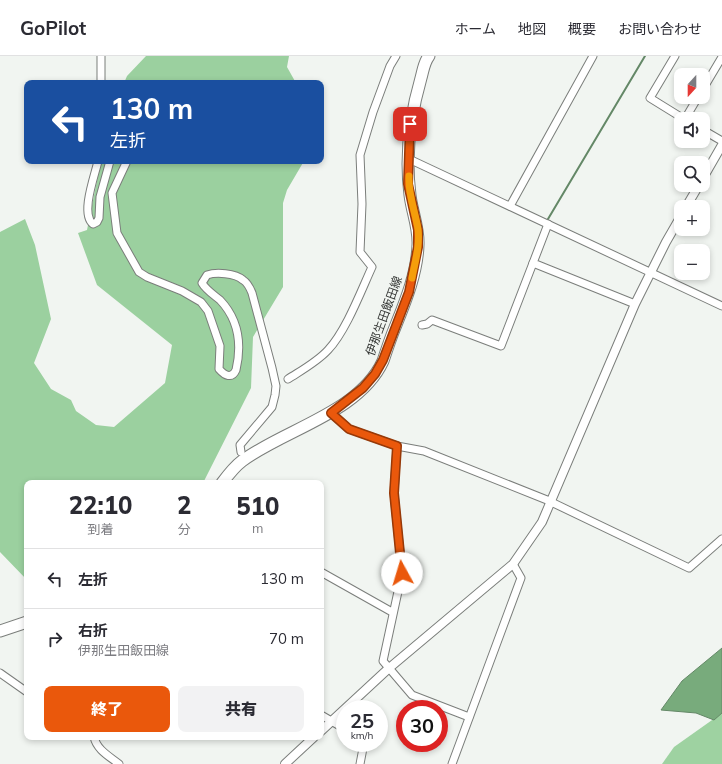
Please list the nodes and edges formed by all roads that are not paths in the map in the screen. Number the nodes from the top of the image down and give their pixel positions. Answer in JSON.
{"nodes":[{"id":1,"x":101,"y":56,"type":"edge"},
{"id":2,"x":396,"y":56,"type":"edge"},
{"id":3,"x":429,"y":56,"type":"edge"},
{"id":4,"x":593,"y":56,"type":"edge"},
{"id":5,"x":675,"y":56,"type":"edge"},
{"id":6,"x":722,"y":57,"type":"edge"},
{"id":7,"x":710,"y":77,"type":"edge"},
{"id":8,"x":101,"y":80,"type":"edge"},
{"id":9,"x":674,"y":112,"type":"edge"},
{"id":10,"x":710,"y":134,"type":"edge"},
{"id":11,"x":722,"y":140,"type":"edge"},
{"id":12,"x":722,"y":145,"type":"edge"},
{"id":13,"x":409,"y":159,"type":"junction"},
{"id":14,"x":97,"y":164,"type":"edge"},
{"id":15,"x":109,"y":164,"type":"edge"},
{"id":16,"x":126,"y":164,"type":"edge"},
{"id":17,"x":710,"y":166,"type":"edge"},
{"id":18,"x":510,"y":206,"type":"junction"},
{"id":19,"x":548,"y":224,"type":"junction"},
{"id":20,"x":674,"y":229,"type":"edge"},
{"id":21,"x":533,"y":263,"type":"junction"},
{"id":22,"x":650,"y":273,"type":"junction"},
{"id":23,"x":635,"y":304,"type":"junction"},
{"id":24,"x":722,"y":306,"type":"edge"},
{"id":25,"x":422,"y":324,"type":"dead end"},
{"id":26,"x":288,"y":379,"type":"dead end"},
{"id":27,"x":331,"y":413,"type":"junction"},
{"id":28,"x":397,"y":446,"type":"junction"},
{"id":29,"x":241,"y":452,"type":"dead end"},
{"id":30,"x":225,"y":480,"type":"edge"},
{"id":31,"x":551,"y":502,"type":"junction"},
{"id":32,"x":722,"y":539,"type":"edge"},
{"id":33,"x":513,"y":564,"type":"junction"},
{"id":34,"x":324,"y":574,"type":"edge"},
{"id":35,"x":392,"y":612,"type":"junction"},
{"id":36,"x":24,"y":623,"type":"edge"},
{"id":37,"x":0,"y":631,"type":"edge"},
{"id":38,"x":388,"y":669,"type":"junction"},
{"id":39,"x":0,"y":673,"type":"edge"},
{"id":40,"x":24,"y":690,"type":"edge"},
{"id":41,"x":324,"y":717,"type":"edge"},
{"id":42,"x":469,"y":717,"type":"junction"},
{"id":43,"x":332,"y":721,"type":"junction"},
{"id":44,"x":336,"y":723,"type":"edge"},
{"id":45,"x":324,"y":728,"type":"edge"},
{"id":46,"x":94,"y":740,"type":"edge"},
{"id":47,"x":311,"y":740,"type":"edge"},
{"id":48,"x":362,"y":752,"type":"edge"},
{"id":49,"x":119,"y":764,"type":"edge"},
{"id":50,"x":285,"y":764,"type":"edge"},
{"id":51,"x":360,"y":764,"type":"edge"},
{"id":52,"x":452,"y":764,"type":"edge"}],
"edges":[{"from":1,"to":8,"type":"street"},
{"from":2,"to":26,"type":"street"},
{"from":3,"to":13,"type":"main road","name":"伊那生田飯田線"},
{"from":4,"to":18,"type":"street"},
{"from":5,"to":9,"type":"street"},
{"from":6,"to":7,"type":"street"},
{"from":10,"to":11,"type":"street"},
{"from":12,"to":17,"type":"street"},
{"from":13,"to":18,"type":"street"},
{"from":13,"to":27,"type":"main road","name":"伊那生田飯田線"},
{"from":14,"to":15,"type":"street"},
{"from":16,"to":29,"type":"street"},
{"from":18,"to":19,"type":"street"},
{"from":19,"to":21,"type":"street"},
{"from":19,"to":22,"type":"street"},
{"from":20,"to":22,"type":"street"},
{"from":21,"to":23,"type":"street"},
{"from":21,"to":25,"type":"street"},
{"from":22,"to":23,"type":"street"},
{"from":22,"to":24,"type":"street"},
{"from":23,"to":31,"type":"street"},
{"from":27,"to":28,"type":"street"},
{"from":27,"to":30,"type":"main road","name":"伊那生田飯田線"},
{"from":28,"to":31,"type":"street"},
{"from":28,"to":35,"type":"street"},
{"from":31,"to":32,"type":"street"},
{"from":31,"to":33,"type":"street"},
{"from":33,"to":38,"type":"street"},
{"from":33,"to":42,"type":"street"},
{"from":34,"to":35,"type":"street"},
{"from":35,"to":38,"type":"street"},
{"from":36,"to":37,"type":"main road"},
{"from":38,"to":42,"type":"street"},
{"from":38,"to":43,"type":"street"},
{"from":39,"to":40,"type":"street"},
{"from":41,"to":43,"type":"street"},
{"from":42,"to":52,"type":"street"},
{"from":43,"to":44,"type":"street"},
{"from":43,"to":45,"type":"street"},
{"from":46,"to":49,"type":"street"},
{"from":47,"to":50,"type":"street"},
{"from":48,"to":51,"type":"street"}]}
